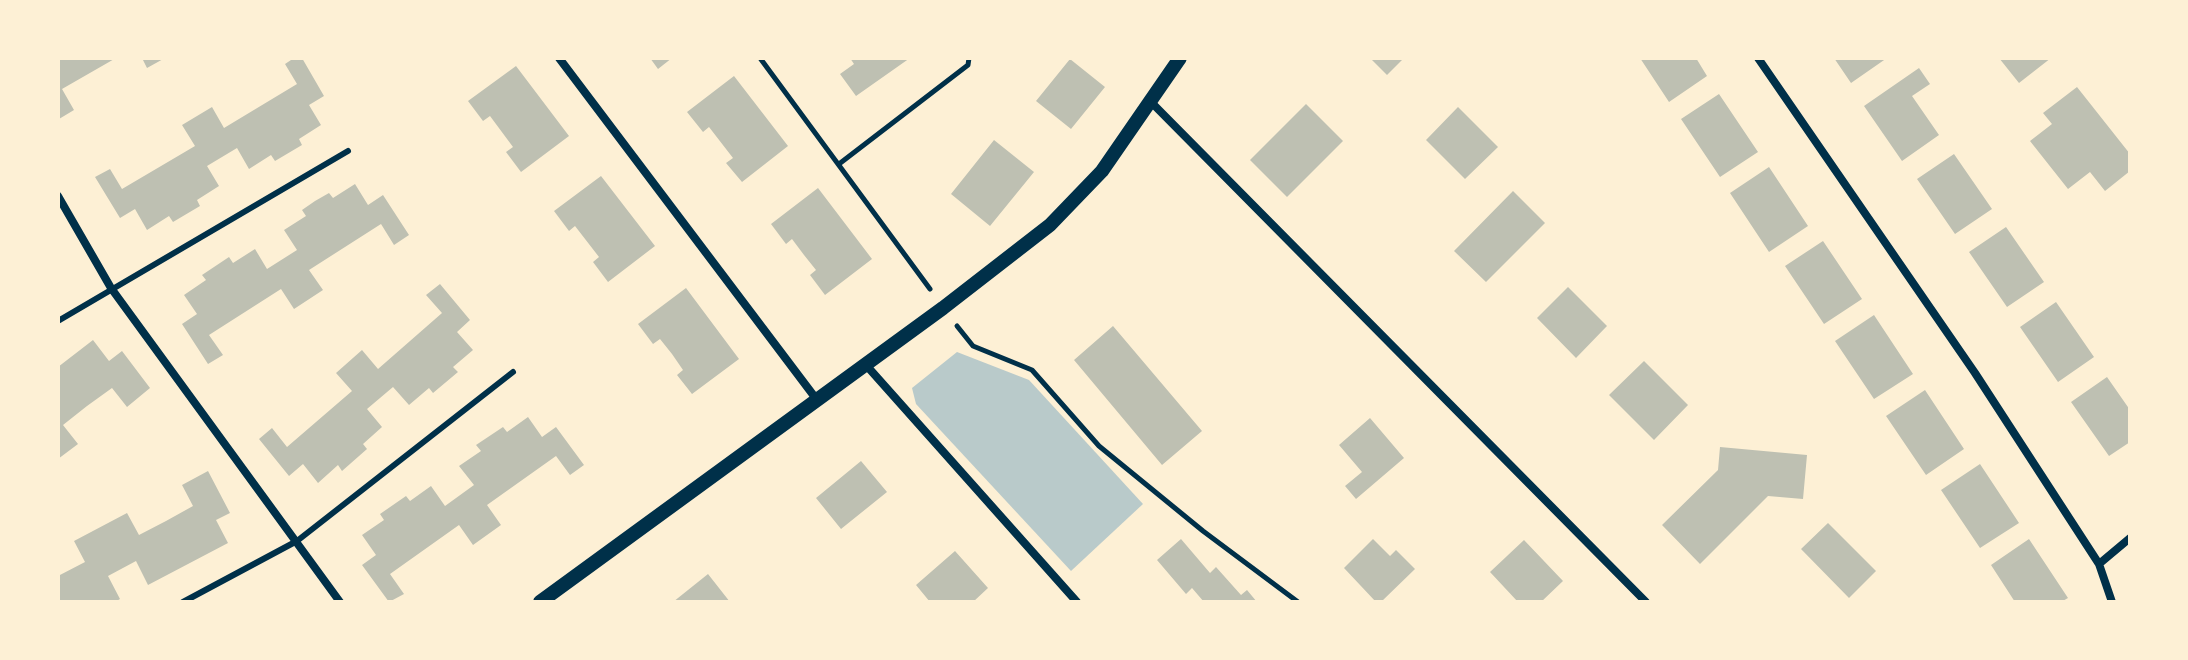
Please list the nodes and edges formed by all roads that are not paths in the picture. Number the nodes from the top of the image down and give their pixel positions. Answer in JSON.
{"nodes":[{"id":1,"x":559,"y":58,"type":"edge"},
{"id":2,"x":1180,"y":58,"type":"edge"},
{"id":3,"x":1758,"y":58,"type":"edge"},
{"id":4,"x":1152,"y":103,"type":"junction"},
{"id":5,"x":348,"y":151,"type":"dead end"},
{"id":6,"x":58,"y":196,"type":"edge"},
{"id":7,"x":111,"y":288,"type":"junction"},
{"id":8,"x":58,"y":321,"type":"edge"},
{"id":9,"x":866,"y":365,"type":"junction"},
{"id":10,"x":513,"y":372,"type":"dead end"},
{"id":11,"x":817,"y":400,"type":"junction"},
{"id":12,"x":2130,"y":538,"type":"edge"},
{"id":13,"x":297,"y":541,"type":"junction"},
{"id":14,"x":2099,"y":564,"type":"junction"},
{"id":15,"x":183,"y":602,"type":"edge"},
{"id":16,"x":340,"y":602,"type":"edge"},
{"id":17,"x":540,"y":602,"type":"edge"},
{"id":18,"x":1077,"y":602,"type":"edge"},
{"id":19,"x":1646,"y":602,"type":"edge"},
{"id":20,"x":2112,"y":602,"type":"edge"}],
"edges":[{"from":1,"to":11,"type":"street"},
{"from":2,"to":4,"type":"street"},
{"from":3,"to":14,"type":"street"},
{"from":4,"to":9,"type":"street"},
{"from":4,"to":19,"type":"street"},
{"from":5,"to":7,"type":"lane"},
{"from":6,"to":7,"type":"street"},
{"from":7,"to":8,"type":"lane"},
{"from":7,"to":13,"type":"street"},
{"from":9,"to":11,"type":"street"},
{"from":9,"to":18,"type":"street"},
{"from":10,"to":13,"type":"lane"},
{"from":11,"to":17,"type":"street"},
{"from":12,"to":14,"type":"street"},
{"from":13,"to":15,"type":"lane"},
{"from":13,"to":16,"type":"street"},
{"from":14,"to":20,"type":"street"}]}
